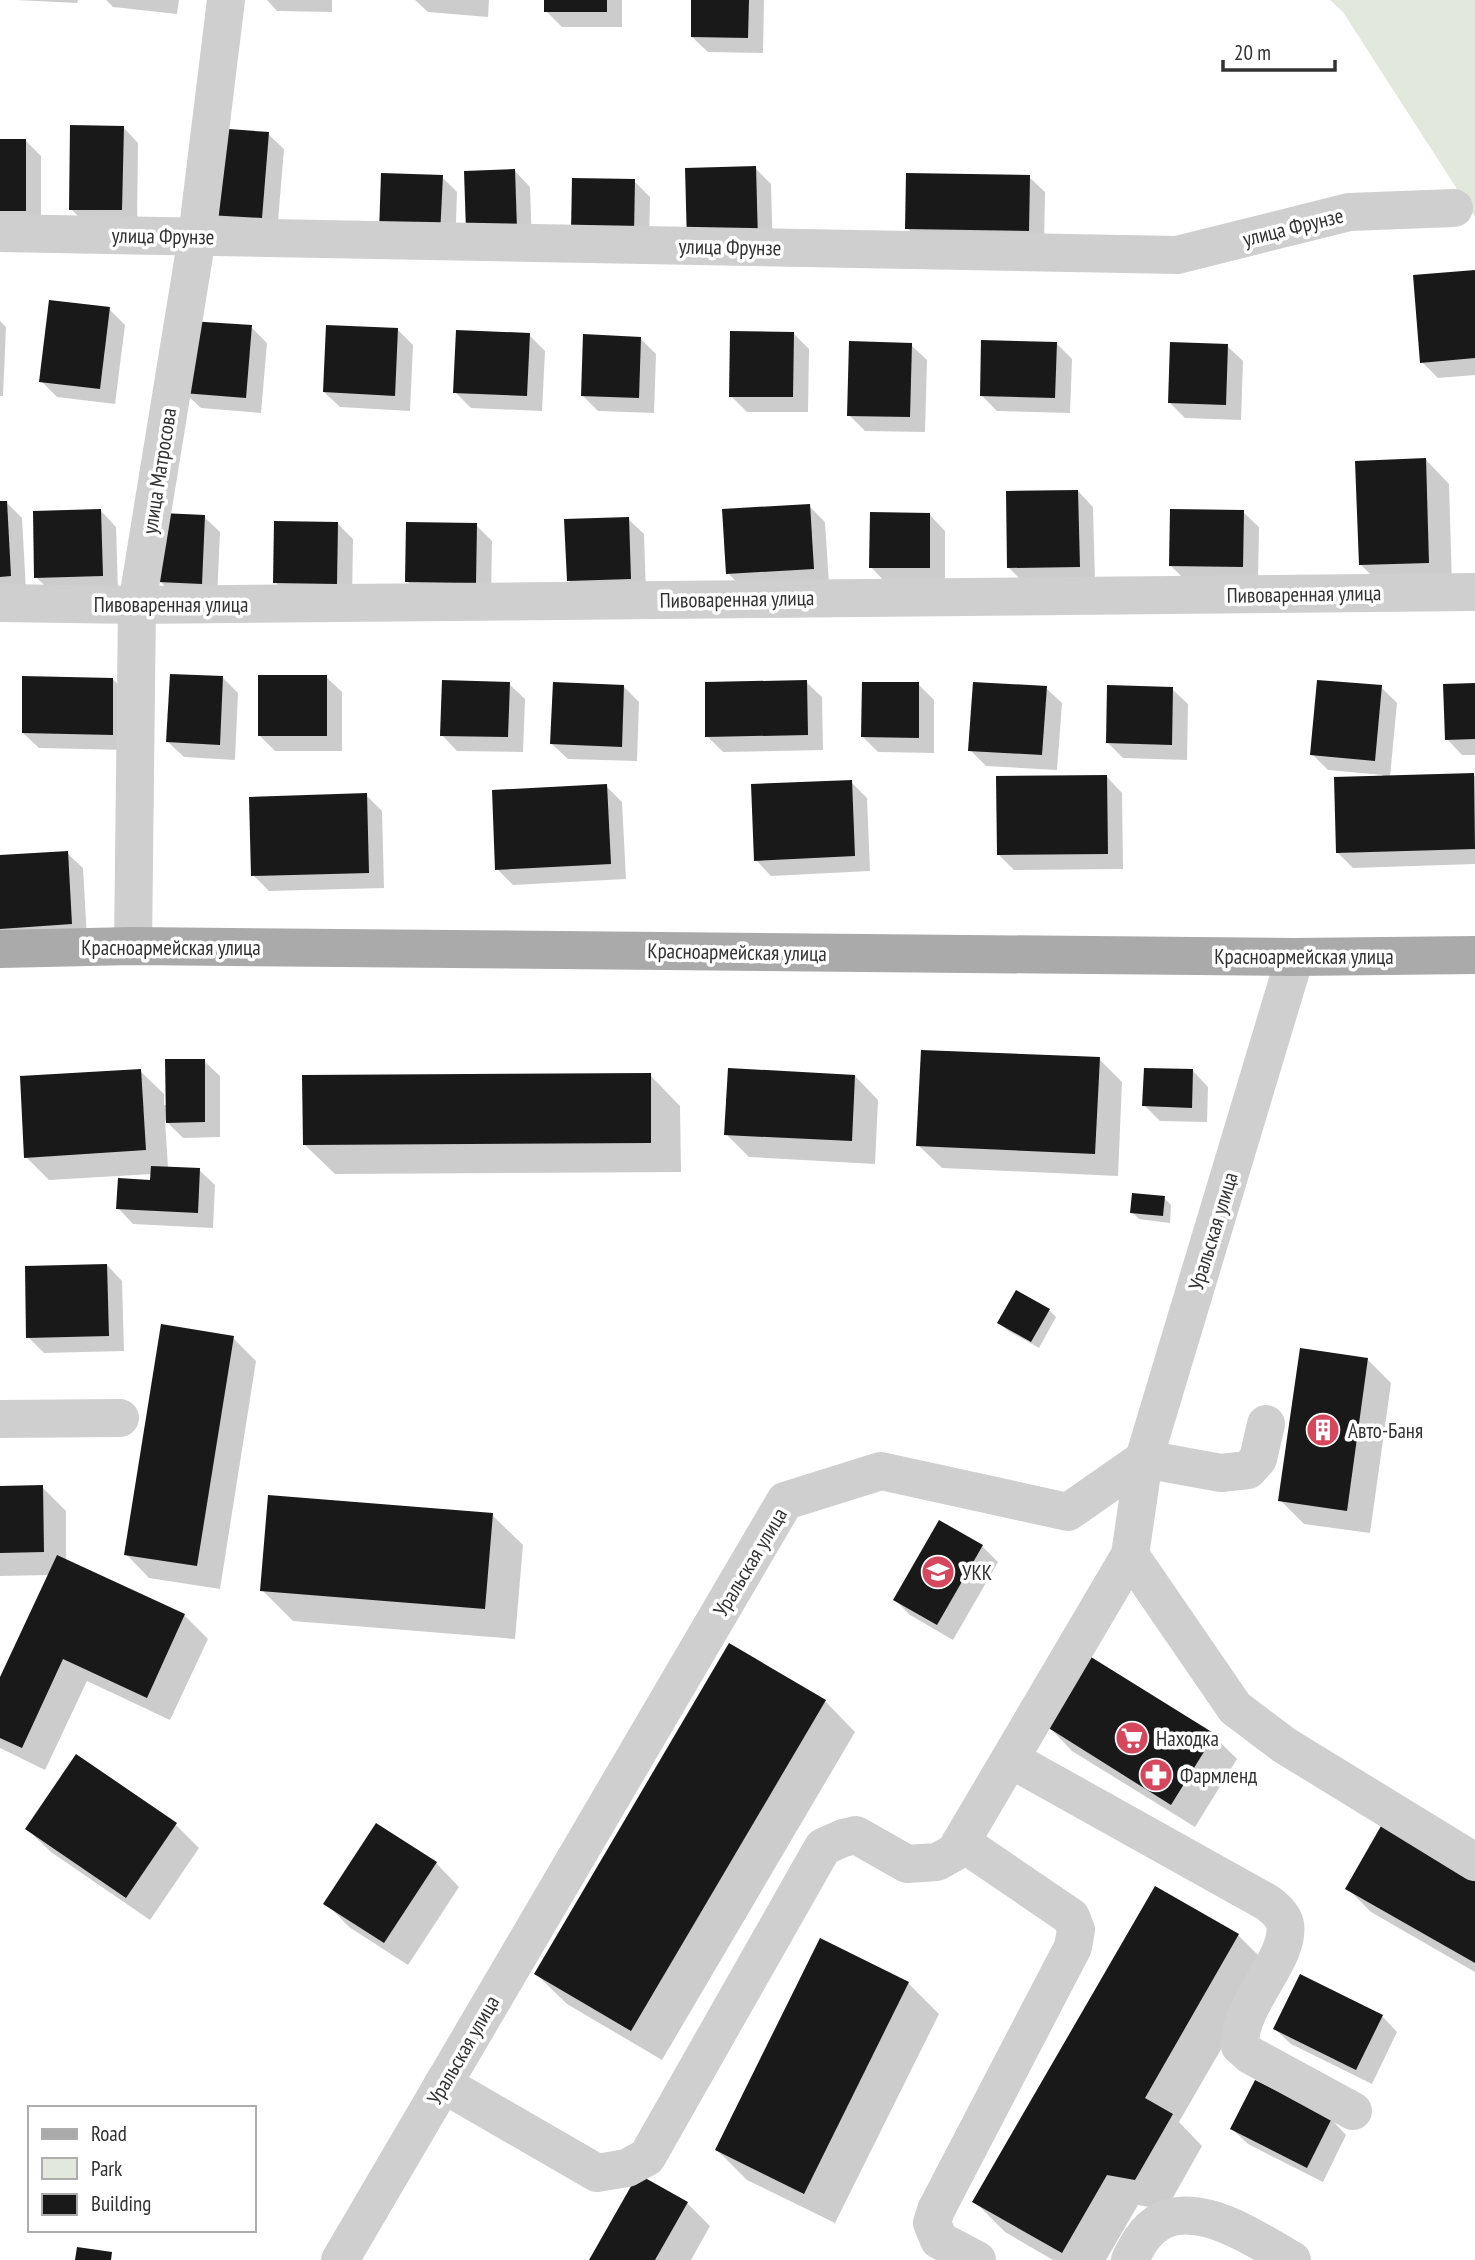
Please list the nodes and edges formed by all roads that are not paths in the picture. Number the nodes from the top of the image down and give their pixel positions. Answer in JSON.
{"nodes":[{"id":1,"x":226,"y":0,"type":"edge"},
{"id":2,"x":1454,"y":208,"type":"dead end"},
{"id":3,"x":0,"y":233,"type":"edge"},
{"id":4,"x":197,"y":237,"type":"junction"},
{"id":5,"x":1475,"y":592,"type":"edge"},
{"id":6,"x":0,"y":603,"type":"edge"},
{"id":7,"x":137,"y":605,"type":"junction"},
{"id":8,"x":133,"y":946,"type":"junction"},
{"id":9,"x":0,"y":949,"type":"edge"},
{"id":10,"x":1475,"y":955,"type":"edge"},
{"id":11,"x":1295,"y":957,"type":"junction"},
{"id":12,"x":120,"y":1418,"type":"dead end"},
{"id":13,"x":0,"y":1419,"type":"edge"},
{"id":14,"x":1266,"y":1424,"type":"dead end"},
{"id":15,"x":1144,"y":1460,"type":"junction"},
{"id":16,"x":1130,"y":1555,"type":"junction"},
{"id":17,"x":1010,"y":1759,"type":"junction"},
{"id":18,"x":961,"y":1842,"type":"junction"},
{"id":19,"x":1475,"y":1862,"type":"edge"},
{"id":20,"x":443,"y":2084,"type":"junction"},
{"id":21,"x":1353,"y":2110,"type":"dead end"},
{"id":22,"x":340,"y":2260,"type":"edge"},
{"id":23,"x":977,"y":2260,"type":"edge"},
{"id":24,"x":1130,"y":2260,"type":"edge"},
{"id":25,"x":1292,"y":2260,"type":"edge"}],
"edges":[{"from":1,"to":4,"type":"street","name":"улица Матросова"},
{"from":2,"to":4,"type":"street","name":"улица Фрунзе"},
{"from":3,"to":4,"type":"street","name":"улица Фрунзе"},
{"from":4,"to":7,"type":"street","name":"улица Матросова"},
{"from":5,"to":7,"type":"street","name":"Пивоваренная улица"},
{"from":6,"to":7,"type":"street","name":"Пивоваренная улица"},
{"from":7,"to":8,"type":"street","name":"улица Матросова"},
{"from":8,"to":9,"type":"main road","name":"Красноармейская улица"},
{"from":8,"to":11,"type":"main road","name":"Красноармейская улица"},
{"from":10,"to":11,"type":"main road","name":"Красноармейская улица"},
{"from":11,"to":15,"type":"street","name":"Уральская улица"},
{"from":12,"to":13,"type":"street"},
{"from":14,"to":15,"type":"street"},
{"from":15,"to":16,"type":"street"},
{"from":15,"to":20,"type":"street","name":"Уральская улица"},
{"from":16,"to":17,"type":"street"},
{"from":16,"to":19,"type":"street"},
{"from":17,"to":18,"type":"street"},
{"from":17,"to":21,"type":"street"},
{"from":18,"to":20,"type":"street"},
{"from":18,"to":23,"type":"street"},
{"from":20,"to":22,"type":"street","name":"Уральская улица"},
{"from":24,"to":25,"type":"street"}]}
